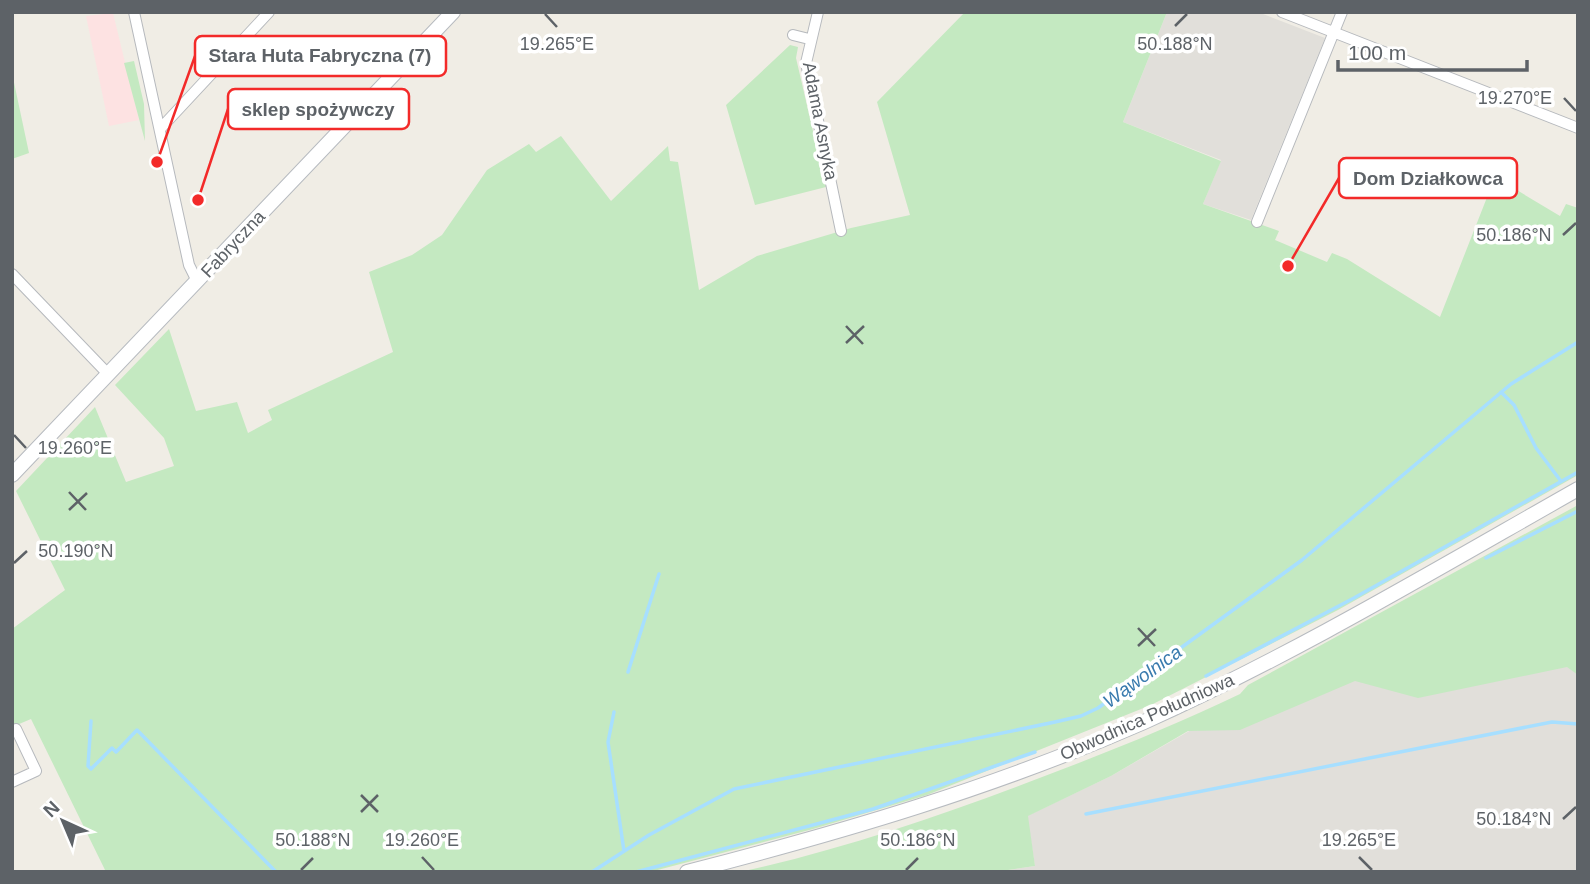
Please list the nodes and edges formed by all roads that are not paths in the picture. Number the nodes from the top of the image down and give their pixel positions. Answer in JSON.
{"nodes":[{"id":1,"x":134,"y":12,"type":"edge"},
{"id":2,"x":269,"y":12,"type":"edge"},
{"id":3,"x":453,"y":12,"type":"edge"},
{"id":4,"x":818,"y":12,"type":"edge"},
{"id":5,"x":1282,"y":12,"type":"edge"},
{"id":6,"x":1342,"y":12,"type":"edge"},
{"id":7,"x":1334,"y":33,"type":"junction"},
{"id":8,"x":793,"y":35,"type":"dead end"},
{"id":9,"x":809,"y":39,"type":"junction"},
{"id":10,"x":1578,"y":128,"type":"edge"},
{"id":11,"x":159,"y":129,"type":"junction"},
{"id":12,"x":1257,"y":222,"type":"dead end"},
{"id":13,"x":841,"y":231,"type":"dead end"},
{"id":14,"x":12,"y":274,"type":"edge"},
{"id":15,"x":197,"y":281,"type":"junction"},
{"id":16,"x":108,"y":374,"type":"junction"},
{"id":17,"x":12,"y":475,"type":"edge"},
{"id":18,"x":1578,"y":489,"type":"edge"},
{"id":19,"x":12,"y":731,"type":"edge"},
{"id":20,"x":12,"y":782,"type":"edge"},
{"id":21,"x":687,"y":872,"type":"edge"}],
"edges":[{"from":1,"to":11,"type":"street"},
{"from":2,"to":11,"type":"street"},
{"from":3,"to":15,"type":"main road","name":"Fabryczna"},
{"from":4,"to":9,"type":"street","name":"Adama Asnyka"},
{"from":5,"to":7,"type":"street"},
{"from":6,"to":7,"type":"street"},
{"from":7,"to":10,"type":"street"},
{"from":7,"to":12,"type":"street"},
{"from":8,"to":9,"type":"street"},
{"from":9,"to":13,"type":"street","name":"Adama Asnyka"},
{"from":11,"to":15,"type":"street"},
{"from":14,"to":16,"type":"street"},
{"from":15,"to":16,"type":"main road","name":"Fabryczna"},
{"from":16,"to":17,"type":"main road","name":"Fabryczna"},
{"from":18,"to":21,"type":"main road","name":"Obwodnica Południowa"},
{"from":19,"to":20,"type":"street"}]}
